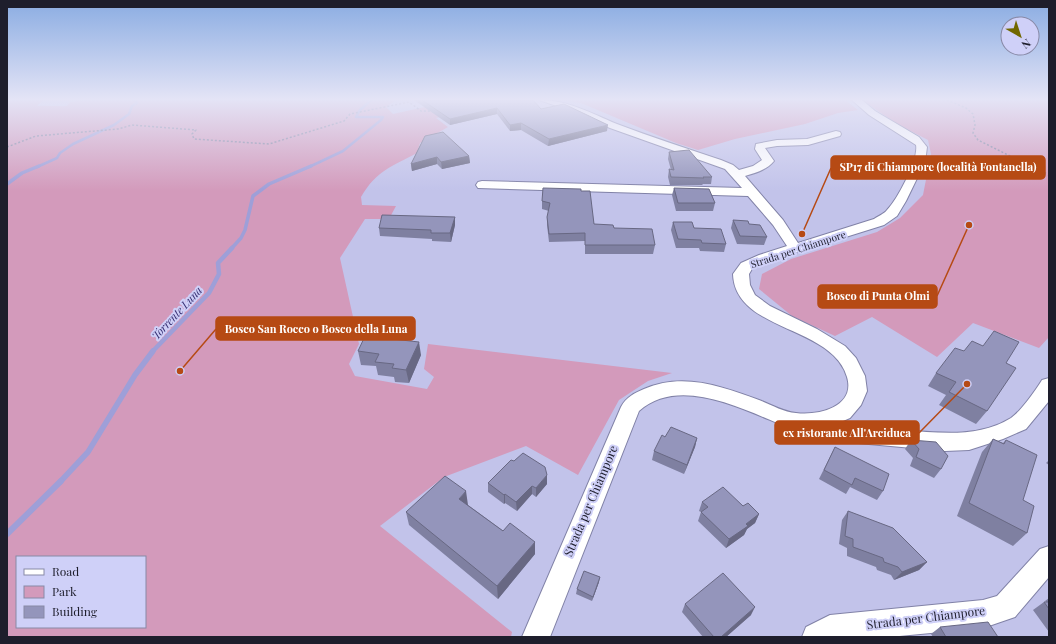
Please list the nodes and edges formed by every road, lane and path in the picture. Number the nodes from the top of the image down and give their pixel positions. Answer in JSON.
{"nodes":[{"id":1,"x":106,"y":130,"type":"edge"},
{"id":2,"x":196,"y":130,"type":"edge"},
{"id":3,"x":314,"y":130,"type":"edge"},
{"id":4,"x":626,"y":130,"type":"edge"},
{"id":5,"x":900,"y":130,"type":"edge"},
{"id":6,"x":974,"y":130,"type":"edge"},
{"id":7,"x":836,"y":134,"type":"dead end"},
{"id":8,"x":7,"y":147,"type":"edge"},
{"id":9,"x":737,"y":174,"type":"junction"},
{"id":10,"x":1049,"y":175,"type":"edge"},
{"id":11,"x":482,"y":185,"type":"dead end"},
{"id":12,"x":752,"y":192,"type":"junction"},
{"id":13,"x":795,"y":248,"type":"junction"},
{"id":14,"x":1049,"y":385,"type":"edge"},
{"id":15,"x":809,"y":421,"type":"junction"},
{"id":16,"x":1049,"y":558,"type":"edge"},
{"id":17,"x":823,"y":633,"type":"edge"},
{"id":18,"x":536,"y":637,"type":"edge"},
{"id":19,"x":861,"y":637,"type":"edge"}],
"edges":[{"from":1,"to":8,"type":"path"},
{"from":2,"to":3,"type":"path"},
{"from":4,"to":9,"type":"street"},
{"from":5,"to":13,"type":"street","name":"Strada per Chiampore"},
{"from":6,"to":10,"type":"path"},
{"from":7,"to":9,"type":"street"},
{"from":9,"to":12,"type":"street"},
{"from":11,"to":12,"type":"street"},
{"from":12,"to":13,"type":"street"},
{"from":13,"to":15,"type":"street","name":"Strada per Chiampore"},
{"from":14,"to":15,"type":"street","name":"Strada per Chiampore"},
{"from":15,"to":18,"type":"street","name":"Strada per Chiampore"},
{"from":16,"to":17,"type":"street","name":"Strada per Chiampore"},
{"from":17,"to":19,"type":"street","name":"Strada per Chiampore"}]}
